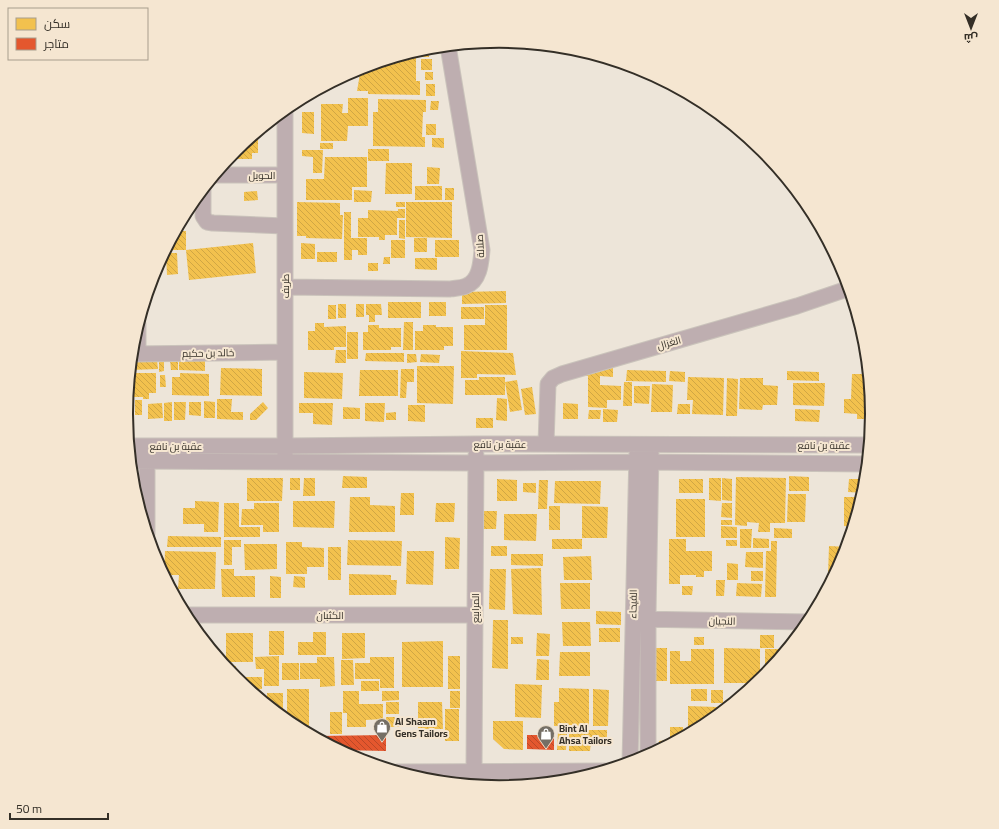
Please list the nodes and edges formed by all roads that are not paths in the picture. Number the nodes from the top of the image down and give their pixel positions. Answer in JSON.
{"nodes":[{"id":1,"x":449,"y":52,"type":"edge"},
{"id":2,"x":285,"y":118,"type":"edge"},
{"id":3,"x":222,"y":175,"type":"edge"},
{"id":4,"x":284,"y":175,"type":"junction"},
{"id":5,"x":203,"y":200,"type":"edge"},
{"id":6,"x":284,"y":226,"type":"junction"},
{"id":7,"x":285,"y":287,"type":"junction"},
{"id":8,"x":844,"y":290,"type":"edge"},
{"id":9,"x":285,"y":352,"type":"junction"},
{"id":10,"x":138,"y":354,"type":"edge"},
{"id":11,"x":476,"y":444,"type":"junction"},
{"id":12,"x":546,"y":444,"type":"junction"},
{"id":13,"x":644,"y":444,"type":"junction"},
{"id":14,"x":864,"y":445,"type":"edge"},
{"id":15,"x":135,"y":446,"type":"edge"},
{"id":16,"x":147,"y":446,"type":"junction"},
{"id":17,"x":286,"y":446,"type":"junction"},
{"id":18,"x":136,"y":461,"type":"edge"},
{"id":19,"x":147,"y":462,"type":"junction"},
{"id":20,"x":285,"y":462,"type":"junction"},
{"id":21,"x":644,"y":462,"type":"junction"},
{"id":22,"x":476,"y":463,"type":"junction"},
{"id":23,"x":863,"y":464,"type":"edge"},
{"id":24,"x":148,"y":518,"type":"edge"},
{"id":25,"x":193,"y":615,"type":"edge"},
{"id":26,"x":475,"y":615,"type":"junction"},
{"id":27,"x":640,"y":619,"type":"junction"},
{"id":28,"x":801,"y":623,"type":"edge"},
{"id":29,"x":648,"y":750,"type":"edge"},
{"id":30,"x":630,"y":757,"type":"edge"},
{"id":31,"x":584,"y":771,"type":"edge"},
{"id":32,"x":419,"y":772,"type":"edge"},
{"id":33,"x":474,"y":772,"type":"junction"}],
"edges":[{"from":1,"to":7,"type":"street","name":"صلالة"},
{"from":2,"to":4,"type":"street","name":"طريف"},
{"from":3,"to":4,"type":"street","name":"الحويل"},
{"from":4,"to":6,"type":"street","name":"طريف"},
{"from":5,"to":6,"type":"street"},
{"from":6,"to":7,"type":"street","name":"طريف"},
{"from":7,"to":9,"type":"street","name":"طريف"},
{"from":8,"to":12,"type":"street","name":"الغزال"},
{"from":9,"to":10,"type":"street","name":"خالد بن حكيم"},
{"from":9,"to":17,"type":"street","name":"طريف"},
{"from":11,"to":12,"type":"street","name":"عقبة بن نافع"},
{"from":11,"to":17,"type":"street","name":"عقبة بن نافع"},
{"from":11,"to":22,"type":"street","name":"المرابيع"},
{"from":12,"to":13,"type":"street","name":"عقبة بن نافع"},
{"from":13,"to":14,"type":"street","name":"عقبة بن نافع"},
{"from":13,"to":21,"type":"street","name":"الفيحاء"},
{"from":15,"to":16,"type":"street","name":"عقبة بن نافع"},
{"from":16,"to":17,"type":"street","name":"عقبة بن نافع"},
{"from":16,"to":19,"type":"street"},
{"from":17,"to":20,"type":"street","name":"طريف"},
{"from":18,"to":19,"type":"street","name":"عقبة بن نافع"},
{"from":19,"to":20,"type":"street","name":"عقبة بن نافع"},
{"from":19,"to":24,"type":"street"},
{"from":20,"to":22,"type":"street","name":"عقبة بن نافع"},
{"from":21,"to":22,"type":"street","name":"عقبة بن نافع"},
{"from":21,"to":23,"type":"street","name":"عقبة بن نافع"},
{"from":21,"to":27,"type":"street","name":"الفيحاء"},
{"from":22,"to":26,"type":"street","name":"المرابيع"},
{"from":25,"to":26,"type":"street","name":"الكثبان"},
{"from":26,"to":33,"type":"street","name":"المرابيع"},
{"from":27,"to":28,"type":"street","name":"النجيان"},
{"from":27,"to":29,"type":"street","name":"الفيحاء"},
{"from":27,"to":30,"type":"street","name":"الفيحاء"},
{"from":31,"to":33,"type":"street"},
{"from":32,"to":33,"type":"street"}]}
